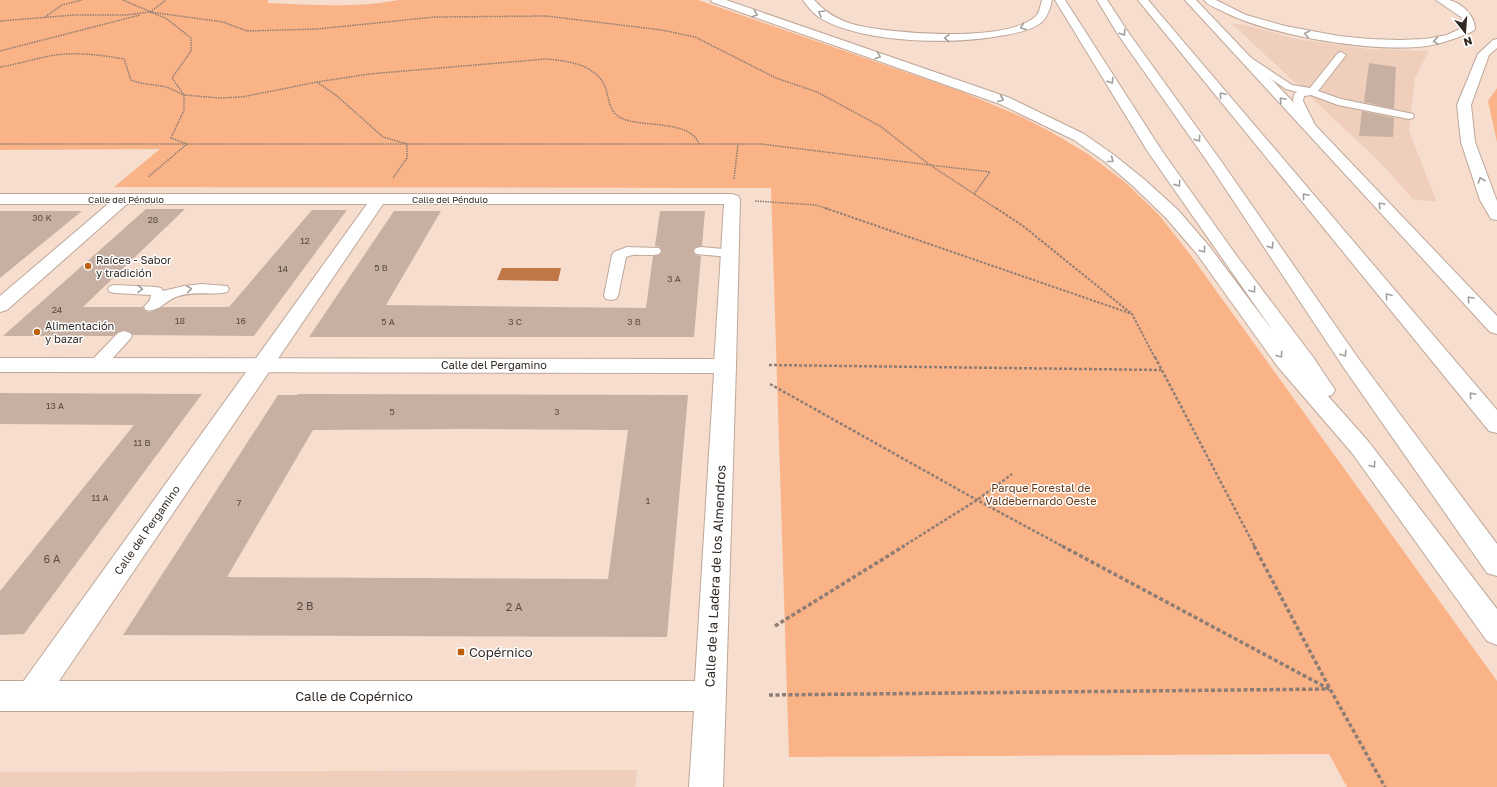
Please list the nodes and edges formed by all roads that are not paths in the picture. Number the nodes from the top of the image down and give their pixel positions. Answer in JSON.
{"nodes":[{"id":1,"x":717,"y":0,"type":"edge"},
{"id":2,"x":808,"y":0,"type":"edge"},
{"id":3,"x":1047,"y":0,"type":"edge"},
{"id":4,"x":1060,"y":0,"type":"edge"},
{"id":5,"x":1102,"y":0,"type":"edge"},
{"id":6,"x":1143,"y":0,"type":"edge"},
{"id":7,"x":1190,"y":0,"type":"edge"},
{"id":8,"x":1208,"y":0,"type":"edge"},
{"id":9,"x":1441,"y":0,"type":"edge"},
{"id":10,"x":1497,"y":42,"type":"edge"},
{"id":11,"x":1341,"y":55,"type":"dead end"},
{"id":12,"x":1242,"y":56,"type":"junction"},
{"id":13,"x":1492,"y":72,"type":"dead end"},
{"id":14,"x":1312,"y":92,"type":"junction"},
{"id":15,"x":1464,"y":105,"type":"junction"},
{"id":16,"x":1409,"y":116,"type":"dead end"},
{"id":17,"x":1314,"y":133,"type":"junction"},
{"id":18,"x":0,"y":200,"type":"edge"},
{"id":19,"x":122,"y":200,"type":"junction"},
{"id":20,"x":378,"y":200,"type":"junction"},
{"id":21,"x":1497,"y":215,"type":"edge"},
{"id":22,"x":654,"y":251,"type":"dead end"},
{"id":23,"x":701,"y":251,"type":"dead end"},
{"id":24,"x":730,"y":252,"type":"junction"},
{"id":25,"x":115,"y":289,"type":"dead end"},
{"id":26,"x":222,"y":289,"type":"dead end"},
{"id":27,"x":611,"y":296,"type":"dead end"},
{"id":28,"x":0,"y":306,"type":"edge"},
{"id":29,"x":1497,"y":328,"type":"edge"},
{"id":30,"x":124,"y":336,"type":"dead end"},
{"id":31,"x":263,"y":364,"type":"junction"},
{"id":32,"x":0,"y":365,"type":"edge"},
{"id":33,"x":97,"y":365,"type":"junction"},
{"id":34,"x":725,"y":366,"type":"junction"},
{"id":35,"x":1497,"y":425,"type":"edge"},
{"id":36,"x":1360,"y":447,"type":"junction"},
{"id":37,"x":1497,"y":565,"type":"edge"},
{"id":38,"x":1497,"y":632,"type":"edge"},
{"id":39,"x":0,"y":696,"type":"edge"},
{"id":40,"x":31,"y":696,"type":"junction"},
{"id":41,"x":709,"y":696,"type":"junction"},
{"id":42,"x":706,"y":787,"type":"edge"}],
"edges":[{"from":1,"to":36,"type":"main road","one_way":true},
{"from":3,"to":2,"type":"main road","one_way":true},
{"from":4,"to":36,"type":"main road","one_way":true},
{"from":5,"to":37,"type":"main road","one_way":true},
{"from":35,"to":6,"type":"main road","one_way":true},
{"from":7,"to":12,"type":"main road"},
{"from":9,"to":8,"type":"main road","one_way":true},
{"from":10,"to":15,"type":"main road"},
{"from":11,"to":14,"type":"lane"},
{"from":12,"to":14,"type":"lane"},
{"from":17,"to":12,"type":"main road","one_way":true},
{"from":13,"to":15,"type":"main road"},
{"from":14,"to":16,"type":"lane"},
{"from":14,"to":17,"type":"lane"},
{"from":21,"to":15,"type":"main road","one_way":true},
{"from":29,"to":17,"type":"main road","one_way":true},
{"from":18,"to":19,"type":"main road","name":"Calle del Péndulo"},
{"from":19,"to":20,"type":"main road","name":"Calle del Péndulo"},
{"from":19,"to":28,"type":"main road"},
{"from":20,"to":24,"type":"main road","name":"Calle del Péndulo"},
{"from":20,"to":31,"type":"main road","name":"Calle del Pergamino"},
{"from":22,"to":27,"type":"lane"},
{"from":23,"to":24,"type":"lane"},
{"from":24,"to":34,"type":"main road"},
{"from":25,"to":26,"type":"lane","one_way":true},
{"from":30,"to":33,"type":"lane"},
{"from":31,"to":33,"type":"main road","name":"Calle del Pergamino"},
{"from":31,"to":34,"type":"main road","name":"Calle del Pergamino"},
{"from":31,"to":40,"type":"main road","name":"Calle del Pergamino"},
{"from":32,"to":33,"type":"main road","name":"Calle del Pergamino"},
{"from":34,"to":41,"type":"main road","name":"Calle de la Ladera de los Almendros"},
{"from":36,"to":38,"type":"main road","one_way":true},
{"from":39,"to":40,"type":"main road","name":"Calle de Copérnico"},
{"from":40,"to":41,"type":"main road","name":"Calle de Copérnico"},
{"from":41,"to":42,"type":"main road","name":"Calle de la Ladera de los Almendros"}]}
